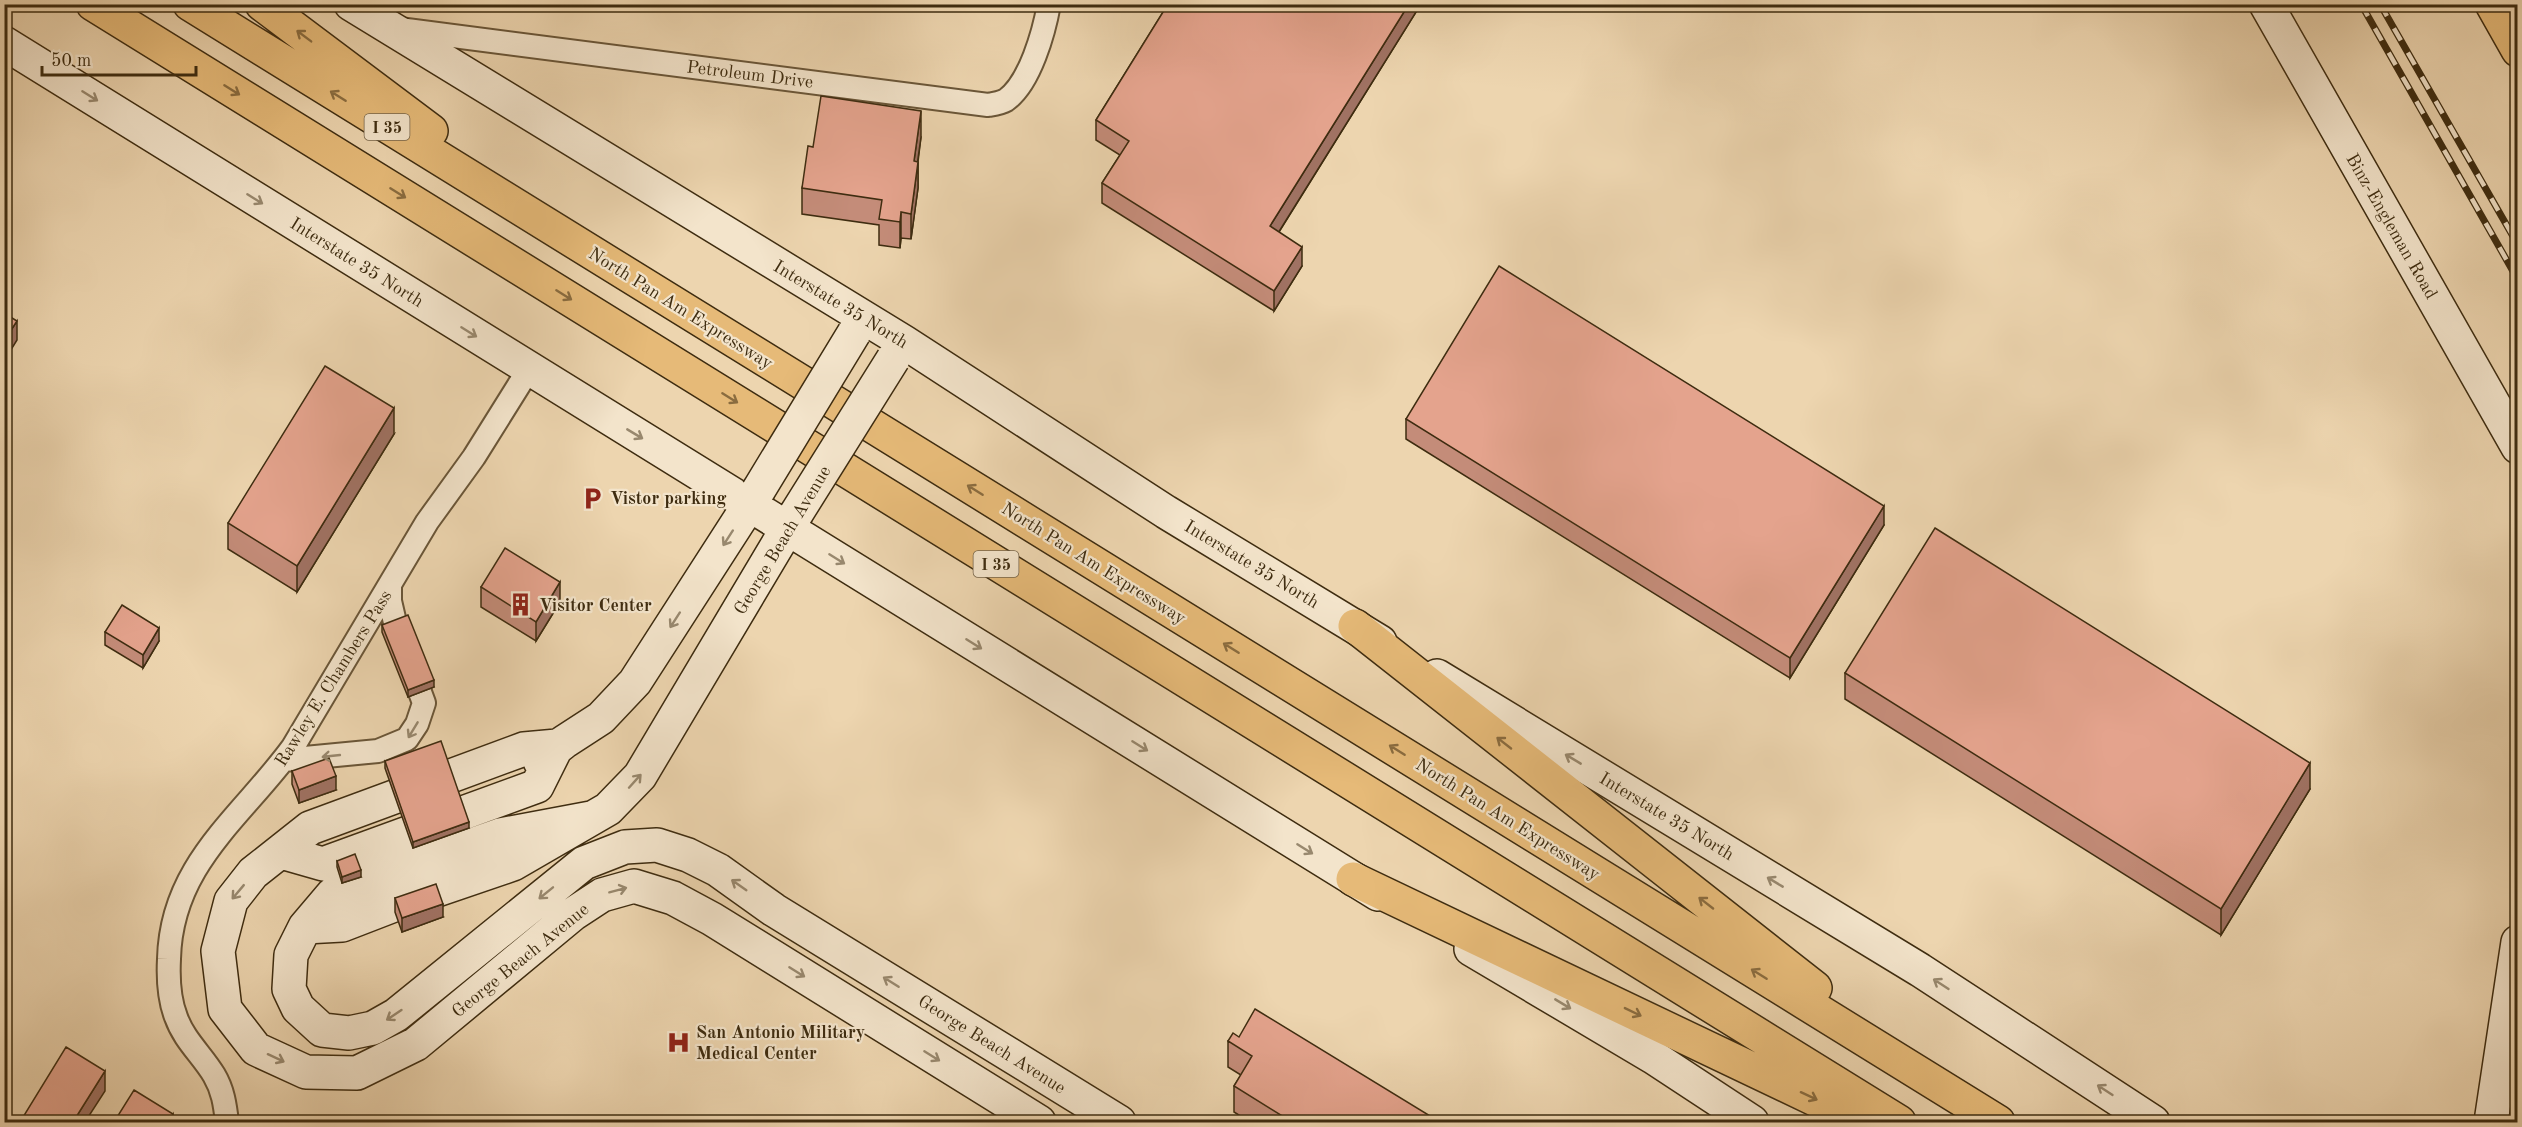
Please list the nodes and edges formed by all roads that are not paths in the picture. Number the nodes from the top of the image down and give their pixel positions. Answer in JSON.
{"nodes":[{"id":1,"x":93,"y":4,"type":"edge"},
{"id":2,"x":190,"y":4,"type":"edge"},
{"id":3,"x":262,"y":4,"type":"edge"},
{"id":4,"x":351,"y":4,"type":"edge"},
{"id":5,"x":1049,"y":4,"type":"edge"},
{"id":6,"x":2266,"y":4,"type":"edge"},
{"id":7,"x":2492,"y":4,"type":"edge"},
{"id":8,"x":388,"y":27,"type":"junction"},
{"id":9,"x":4,"y":43,"type":"edge"},
{"id":10,"x":2517,"y":50,"type":"edge"},
{"id":11,"x":585,"y":249,"type":"junction"},
{"id":12,"x":858,"y":325,"type":"junction"},
{"id":13,"x":899,"y":351,"type":"junction"},
{"id":14,"x":529,"y":369,"type":"junction"},
{"id":15,"x":2517,"y":447,"type":"edge"},
{"id":16,"x":754,"y":497,"type":"junction"},
{"id":17,"x":792,"y":521,"type":"junction"},
{"id":18,"x":390,"y":585,"type":"junction"},
{"id":19,"x":1355,"y":626,"type":"junction"},
{"id":20,"x":284,"y":760,"type":"junction"},
{"id":21,"x":1353,"y":879,"type":"junction"},
{"id":22,"x":2517,"y":942,"type":"edge"},
{"id":23,"x":2511,"y":1001,"type":"junction"},
{"id":24,"x":1951,"y":1094,"type":"junction"},
{"id":25,"x":227,"y":1122,"type":"edge"},
{"id":26,"x":1039,"y":1122,"type":"edge"},
{"id":27,"x":1119,"y":1122,"type":"edge"},
{"id":28,"x":1752,"y":1122,"type":"edge"},
{"id":29,"x":1858,"y":1122,"type":"edge"},
{"id":30,"x":1899,"y":1122,"type":"edge"},
{"id":31,"x":1998,"y":1122,"type":"edge"},
{"id":32,"x":2154,"y":1122,"type":"edge"},
{"id":33,"x":2492,"y":1122,"type":"edge"},
{"id":34,"x":2513,"y":1122,"type":"edge"}],
"edges":[{"from":1,"to":30,"type":"main road","number":"I 35","one_way":true},
{"from":11,"to":2,"type":"main road","name":"North Pan Am Expressway","number":"I 35","one_way":true},
{"from":11,"to":3,"type":"main road","one_way":true},
{"from":4,"to":8,"type":"street","name":"Interstate 35 North"},
{"from":5,"to":8,"type":"street","name":"Petroleum Drive"},
{"from":6,"to":15,"type":"street","name":"Binz-Engleman Road"},
{"from":7,"to":10,"type":"main road"},
{"from":8,"to":12,"type":"street","name":"Interstate 35 North"},
{"from":9,"to":14,"type":"street","name":"Interstate 35 North","one_way":true},
{"from":24,"to":11,"type":"main road","name":"North Pan Am Expressway","number":"I 35","one_way":true},
{"from":12,"to":13,"type":"street","name":"Interstate 35 North"},
{"from":12,"to":16,"type":"street","bridge":true},
{"from":13,"to":17,"type":"street","name":"George Beach Avenue","bridge":true},
{"from":13,"to":19,"type":"street","name":"Interstate 35 North"},
{"from":14,"to":16,"type":"street","name":"Interstate 35 North","one_way":true},
{"from":14,"to":18,"type":"street","name":"Rawley E. Chambers Pass"},
{"from":16,"to":17,"type":"street","name":"Interstate 35 North"},
{"from":16,"to":26,"type":"street","name":"George Beach Avenue","one_way":true},
{"from":17,"to":21,"type":"street","name":"Interstate 35 North","one_way":true},
{"from":27,"to":17,"type":"street","name":"George Beach Avenue","one_way":true},
{"from":18,"to":20,"type":"street","name":"Rawley E. Chambers Pass"},
{"from":18,"to":20,"type":"street","one_way":true},
{"from":24,"to":19,"type":"main road","one_way":true},
{"from":32,"to":19,"type":"street","name":"Interstate 35 North","one_way":true},
{"from":20,"to":25,"type":"street","name":"Rawley E. Chambers Pass"},
{"from":21,"to":28,"type":"street","name":"Interstate 35 North","one_way":true},
{"from":21,"to":29,"type":"main road","one_way":true},
{"from":22,"to":23,"type":"street"},
{"from":23,"to":33,"type":"street"},
{"from":23,"to":34,"type":"street"},
{"from":24,"to":31,"type":"main road","name":"North Pan Am Expressway","number":"I 35"}]}
